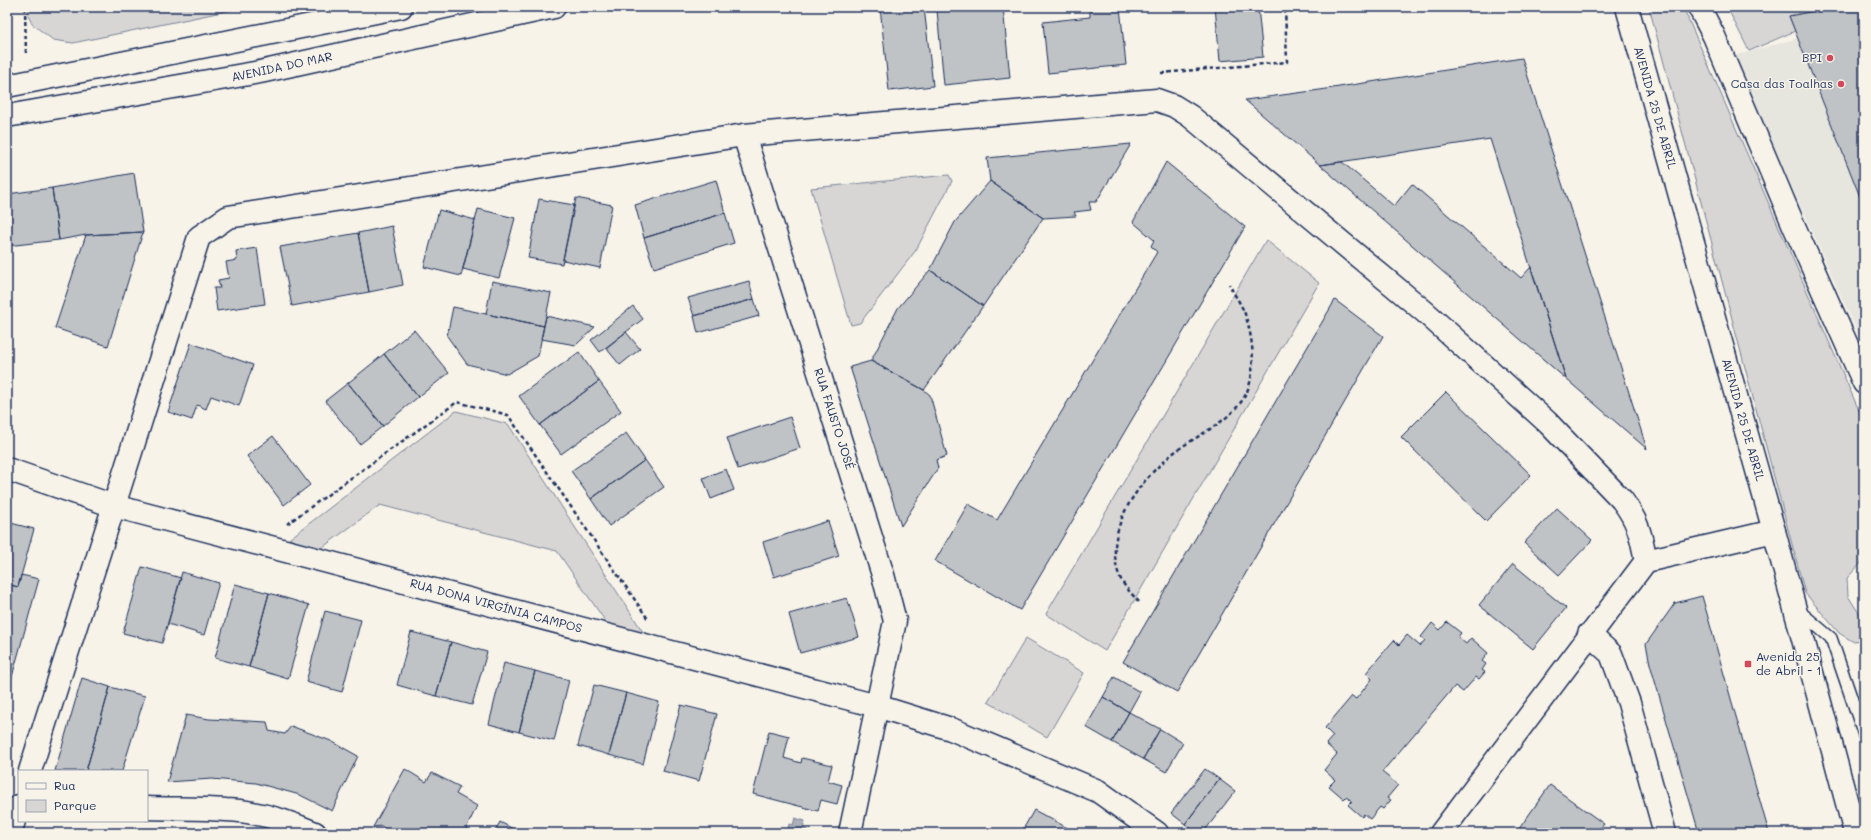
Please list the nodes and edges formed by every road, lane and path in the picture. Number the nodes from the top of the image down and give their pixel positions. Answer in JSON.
{"nodes":[{"id":1,"x":25,"y":7,"type":"edge"},
{"id":2,"x":401,"y":7,"type":"edge"},
{"id":3,"x":554,"y":7,"type":"edge"},
{"id":4,"x":1285,"y":7,"type":"edge"},
{"id":5,"x":1627,"y":7,"type":"edge"},
{"id":6,"x":1701,"y":9,"type":"edge"},
{"id":7,"x":26,"y":58,"type":"dead end"},
{"id":8,"x":1182,"y":71,"type":"dead end"},
{"id":9,"x":7,"y":86,"type":"edge"},
{"id":10,"x":7,"y":116,"type":"edge"},
{"id":11,"x":744,"y":135,"type":"junction"},
{"id":12,"x":1229,"y":284,"type":"dead end"},
{"id":13,"x":1864,"y":383,"type":"edge"},
{"id":14,"x":7,"y":469,"type":"edge"},
{"id":15,"x":114,"y":506,"type":"junction"},
{"id":16,"x":283,"y":527,"type":"dead end"},
{"id":17,"x":1774,"y":531,"type":"junction"},
{"id":18,"x":1646,"y":561,"type":"junction"},
{"id":19,"x":1139,"y":602,"type":"dead end"},
{"id":20,"x":1794,"y":607,"type":"junction"},
{"id":21,"x":650,"y":622,"type":"dead end"},
{"id":22,"x":1589,"y":634,"type":"junction"},
{"id":23,"x":877,"y":706,"type":"junction"},
{"id":24,"x":1864,"y":735,"type":"edge"},
{"id":25,"x":30,"y":770,"type":"edge"},
{"id":26,"x":148,"y":808,"type":"edge"},
{"id":27,"x":18,"y":810,"type":"edge"},
{"id":28,"x":10,"y":833,"type":"edge"},
{"id":29,"x":315,"y":833,"type":"edge"},
{"id":30,"x":850,"y":833,"type":"edge"},
{"id":31,"x":1157,"y":833,"type":"edge"},
{"id":32,"x":1441,"y":833,"type":"edge"},
{"id":33,"x":1665,"y":833,"type":"edge"},
{"id":34,"x":1856,"y":833,"type":"edge"}],
"edges":[{"from":1,"to":7,"type":"path"},
{"from":2,"to":9,"type":"street"},
{"from":3,"to":10,"type":"street","name":"AVENIDA DO MAR"},
{"from":4,"to":8,"type":"path"},
{"from":5,"to":17,"type":"street","name":"AVENIDA 25 DE ABRIL"},
{"from":6,"to":13,"type":"street"},
{"from":11,"to":15,"type":"street"},
{"from":11,"to":18,"type":"street"},
{"from":11,"to":23,"type":"street","name":"RUA FAUSTO JOSÉ"},
{"from":12,"to":19,"type":"path"},
{"from":14,"to":15,"type":"street","name":"RUA DONA VIRGÍNIA CAMPOS"},
{"from":15,"to":23,"type":"street","name":"RUA DONA VIRGÍNIA CAMPOS"},
{"from":15,"to":25,"type":"street"},
{"from":16,"to":21,"type":"path"},
{"from":17,"to":18,"type":"street"},
{"from":17,"to":20,"type":"street","name":"AVENIDA 25 DE ABRIL"},
{"from":18,"to":22,"type":"street"},
{"from":20,"to":24,"type":"lane"},
{"from":20,"to":34,"type":"street","name":"AVENIDA 25 DE ABRIL"},
{"from":22,"to":32,"type":"street"},
{"from":22,"to":33,"type":"street"},
{"from":23,"to":30,"type":"street","name":"RUA FAUSTO JOSÉ"},
{"from":23,"to":31,"type":"street","name":"RUA DONA VIRGÍNIA CAMPOS"},
{"from":26,"to":29,"type":"street"},
{"from":27,"to":28,"type":"street"}]}
